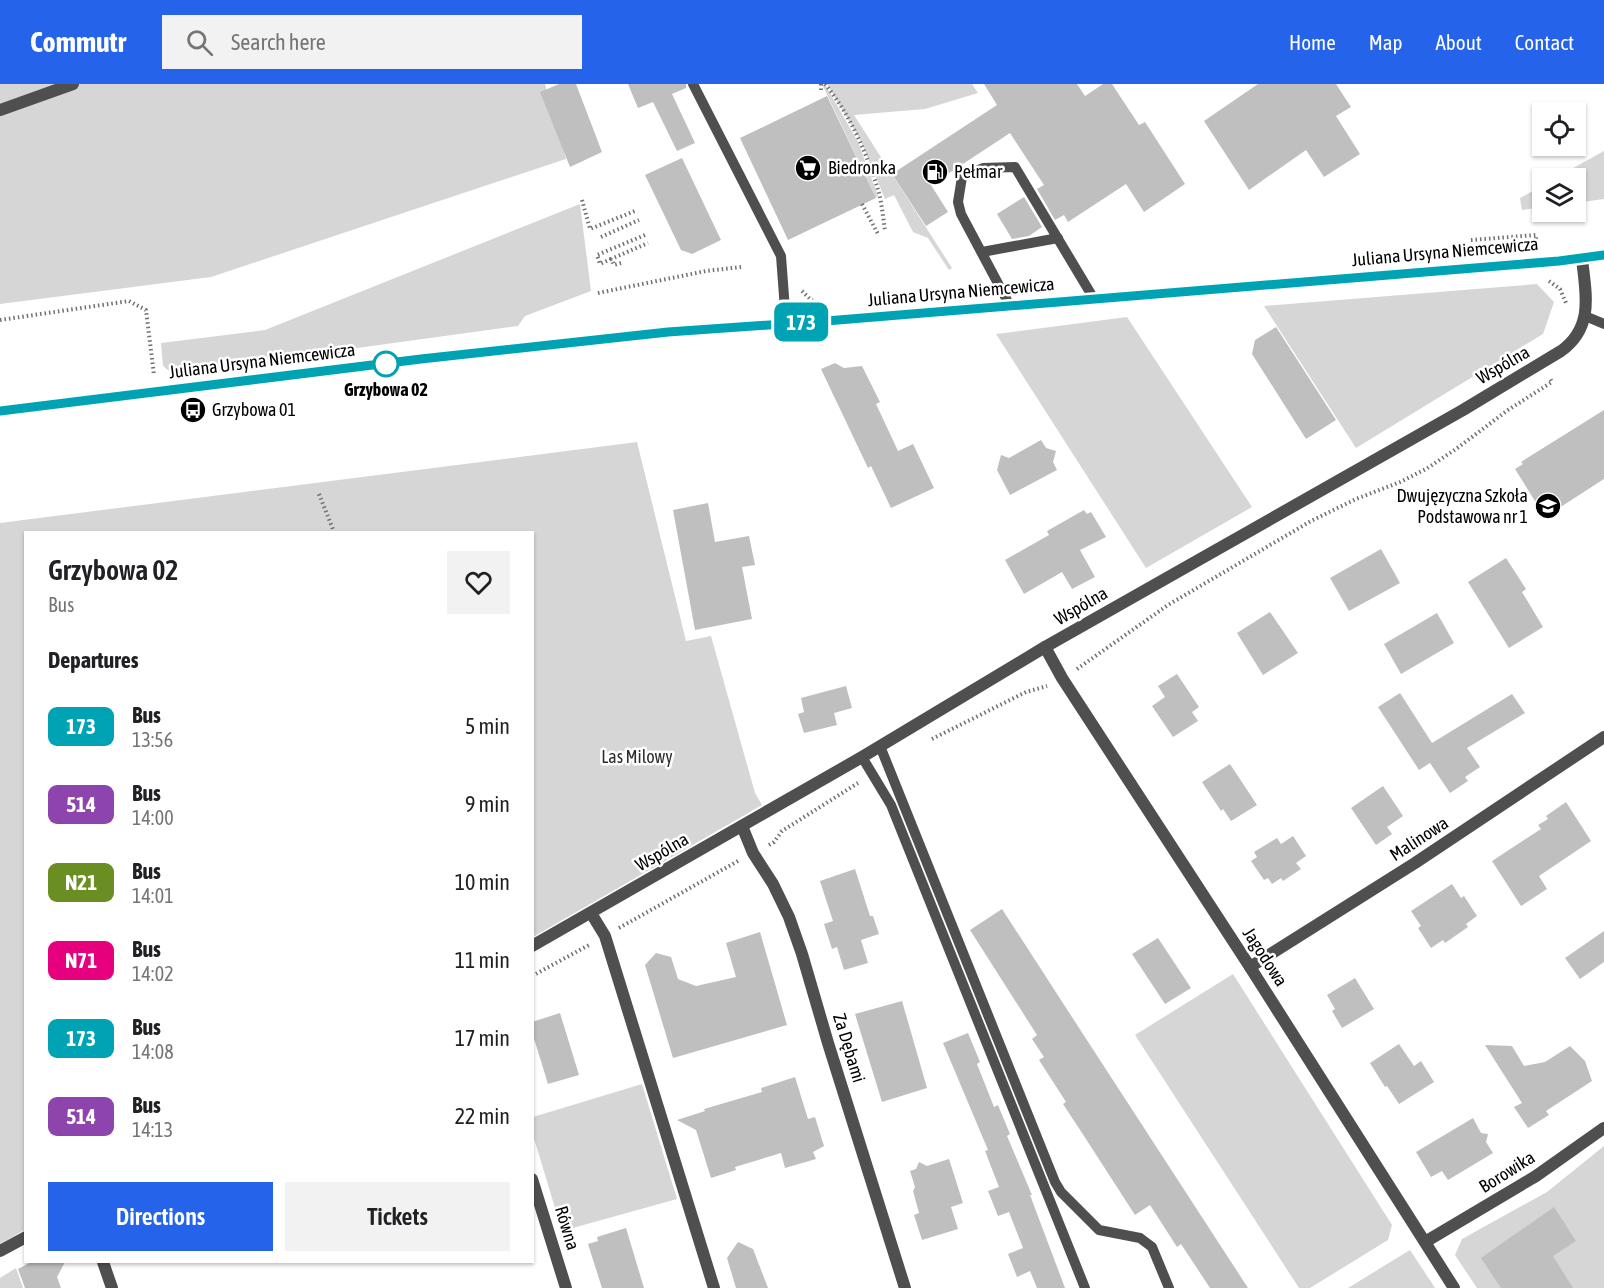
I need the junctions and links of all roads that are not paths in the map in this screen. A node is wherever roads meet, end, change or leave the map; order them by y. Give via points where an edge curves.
1 (73, 84) edge
2 (693, 84) edge
3 (0, 110) edge
4 (1058, 238) junction
5 (981, 252) junction
6 (1604, 255) edge
7 (1582, 259) junction
8 (1094, 298) junction
9 (1010, 306) junction
10 (1585, 316) junction
11 (786, 323) junction
12 (1604, 324) edge
13 (0, 411) edge
14 (1044, 647) junction
15 (1604, 736) edge
16 (880, 746) junction
17 (862, 757) junction
18 (742, 826) junction
19 (591, 913) junction
20 (534, 945) edge
21 (1250, 967) junction
22 (1604, 1128) edge
23 (534, 1185) edge
24 (24, 1238) edge
25 (1425, 1242) junction
26 (0, 1251) edge
27 (103, 1263) edge
28 (112, 1288) edge
29 (566, 1288) edge
30 (714, 1288) edge
31 (905, 1288) edge
32 (1085, 1288) edge
33 (1169, 1288) edge
34 (1454, 1288) edge

1 - 3 street
2 - 11 lane via 781,256
4 - 5 lane
4 - 5 lane via 1015,167 983,168 962,177 958,202
4 - 8 lane
5 - 9 lane
6 - 7 street, Juliana Ursyna Niemcewicza
7 - 8 street, Juliana Ursyna Niemcewicza
7 - 10 street, Wspólna
8 - 9 street, Juliana Ursyna Niemcewicza
9 - 11 street, Juliana Ursyna Niemcewicza
10 - 12 lane
10 - 14 street, Wspólna via 1573,342 1541,364
11 - 13 street, Juliana Ursyna Niemcewicza via 668,332
14 - 16 street, Wspólna
14 - 21 street, Jagodowa
15 - 21 street, Malinowa via 1415,863
16 - 17 street, Wspólna
16 - 33 lane via 1055,1182 1099,1230 1140,1238 1152,1247
17 - 18 street, Wspólna
17 - 32 lane via 891,805
18 - 19 street, Wspólna
18 - 31 street, Za Dębami via 789,917
19 - 20 street, Wspólna
19 - 30 street via 605,936
21 - 25 street, Jagodowa
22 - 25 street, Borowika via 1536,1176
23 - 29 street, Równa
24 - 26 street
25 - 34 street, Jagodowa
27 - 28 street

